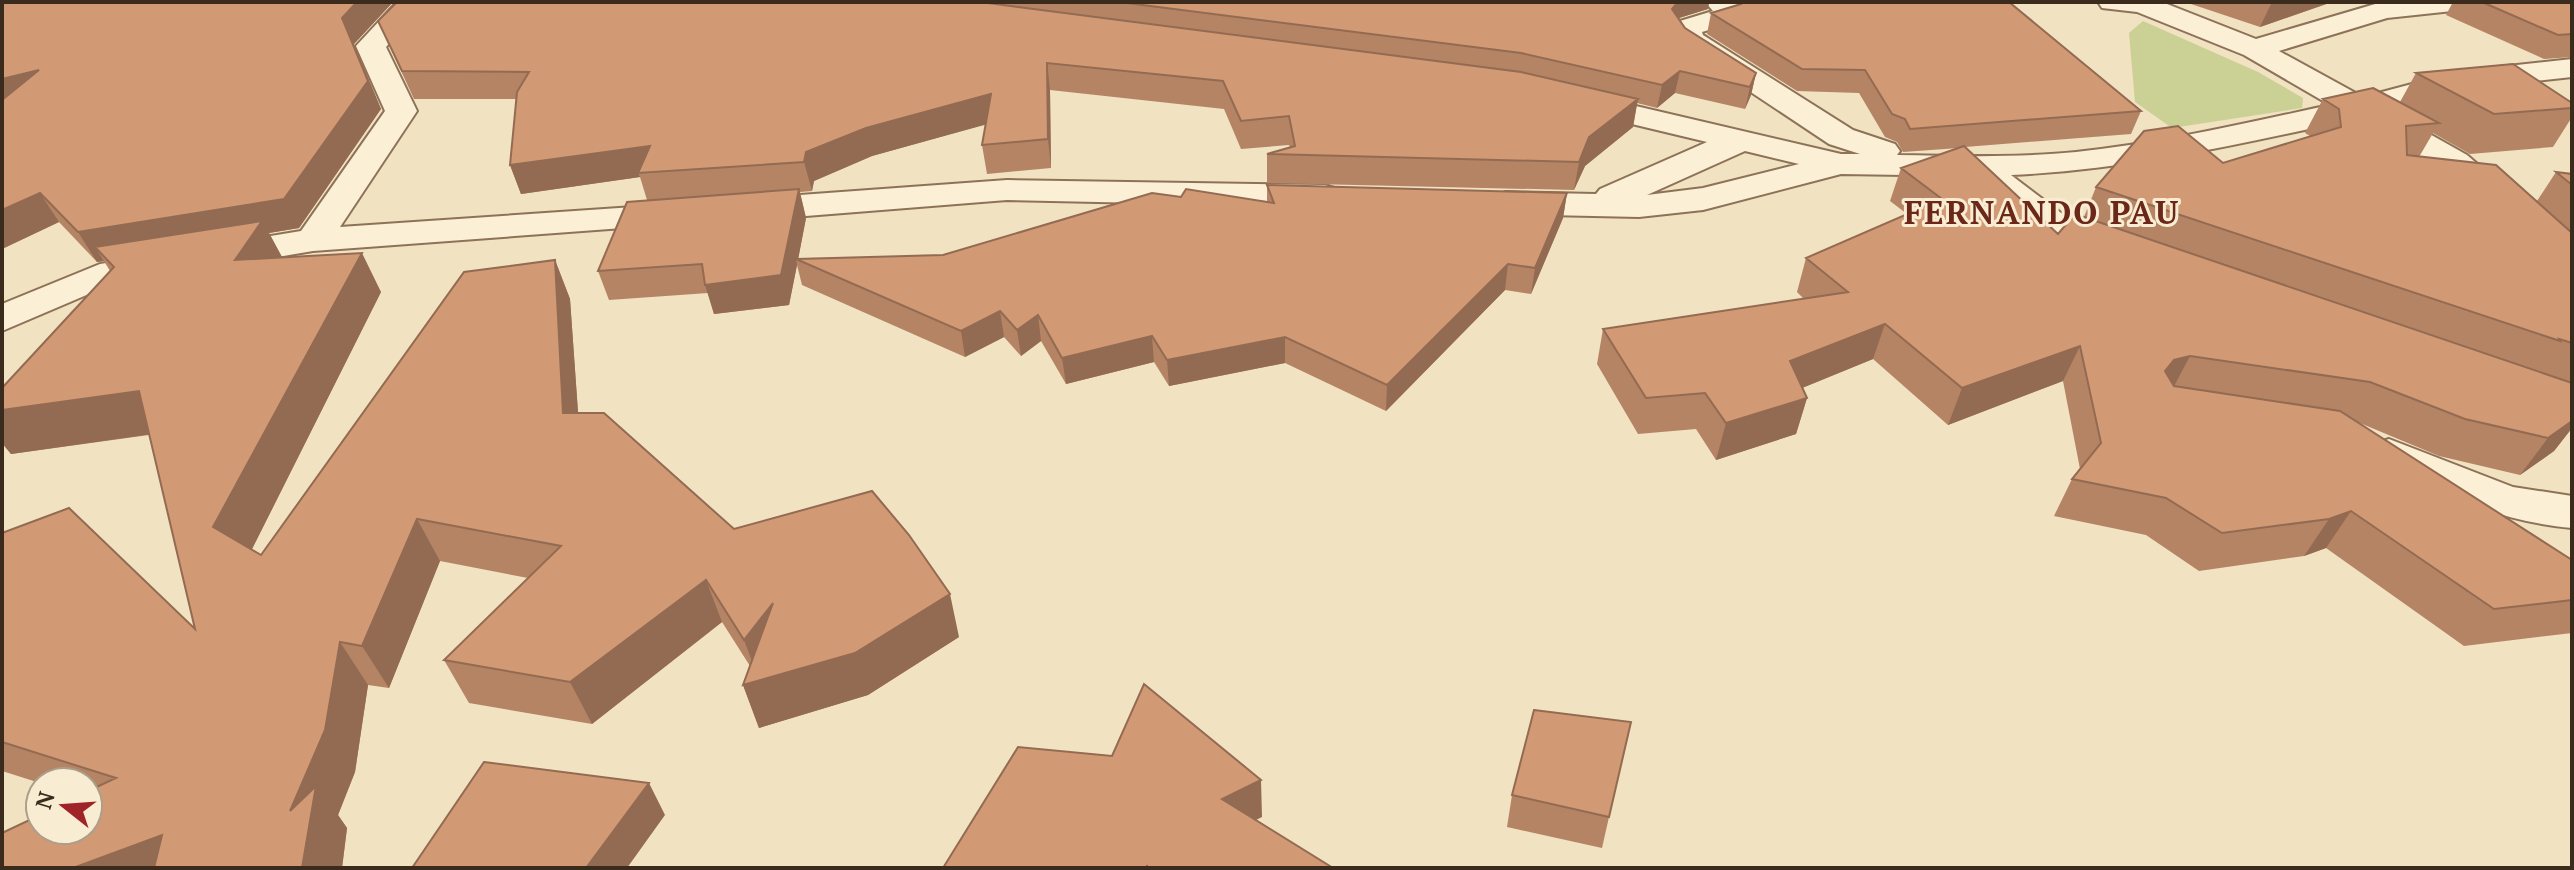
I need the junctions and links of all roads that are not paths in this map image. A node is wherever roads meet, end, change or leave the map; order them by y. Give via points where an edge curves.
1 (413, 2) edge
2 (1719, 2) edge
3 (2112, 2) edge
4 (2462, 2) edge
5 (2146, 3) edge
6 (2254, 49) junction
7 (2572, 68) edge
8 (1547, 94) edge
9 (2360, 108) junction
10 (1648, 117) junction
11 (1743, 141) junction
12 (1841, 164) junction
13 (1931, 166) junction
14 (1978, 166) junction
15 (1646, 184) junction
16 (1365, 197) edge
17 (1472, 202) edge
18 (1563, 206) junction
19 (313, 240) junction
20 (2151, 265) edge
21 (2572, 270) edge
22 (2, 319) edge
23 (2347, 435) edge
24 (2572, 512) edge

1 - 19 street via 371,46 401,111
2 - 13 street via 1732,13 1685,30 1693,41 1841,137
3 - 5 street
4 - 6 street via 2384,10
5 - 6 street
6 - 9 street
7 - 9 street via 2461,80
8 - 10 street
9 - 14 street via 2184,146 2075,162
9 - 21 street via 2455,162
10 - 11 street
10 - 15 street via 1668,139 1669,154
11 - 12 street
11 - 15 street via 1707,151
12 - 13 street
12 - 18 street via 1703,199
13 - 14 street
14 - 20 street via 2064,233
15 - 18 street
16 - 19 street via 1007,190
17 - 18 street
19 - 22 street via 100,275
23 - 24 street via 2474,491

